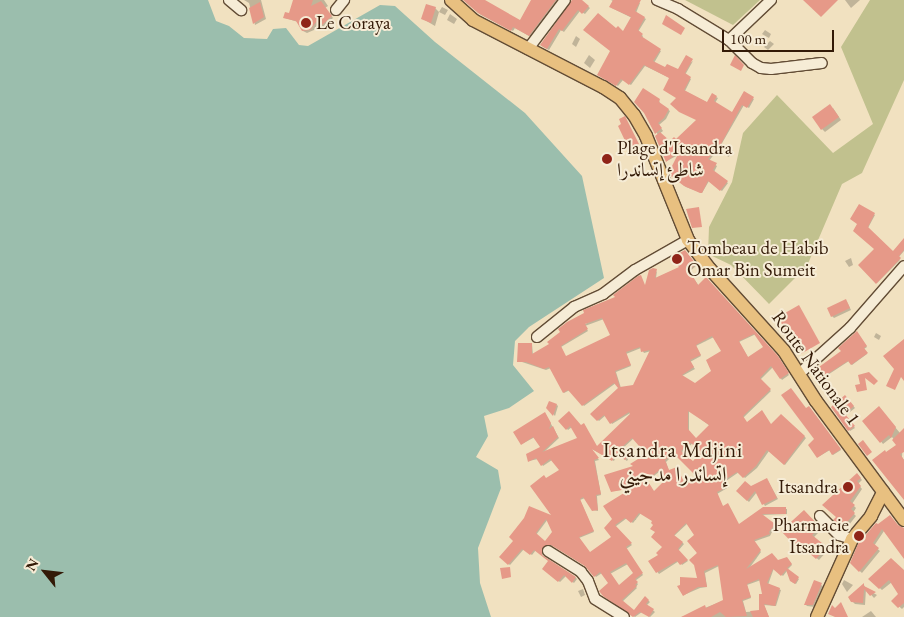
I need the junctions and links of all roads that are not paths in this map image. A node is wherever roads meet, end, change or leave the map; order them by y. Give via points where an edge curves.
1 (228, 0) edge
2 (344, 0) edge
3 (451, 0) edge
4 (565, 0) edge
5 (657, 0) edge
6 (771, 0) edge
7 (241, 10) dead end
8 (336, 10) dead end
9 (729, 40) junction
10 (528, 49) junction
11 (822, 63) dead end
12 (688, 240) junction
13 (904, 266) edge
14 (537, 337) dead end
15 (799, 374) junction
16 (883, 492) junction
17 (894, 507) junction
18 (820, 516) dead end
19 (871, 516) junction
20 (904, 520) edge
21 (852, 539) junction
22 (548, 551) dead end
23 (624, 617) edge
24 (817, 617) edge

1 - 7 street
2 - 8 street
3 - 10 main road, Route Nationale 1 via 473,20
4 - 10 street
5 - 9 street
6 - 9 street
9 - 11 street via 761,68
10 - 12 main road, Route Nationale 1 via 620,98 646,136
12 - 14 street via 635,270 603,294 574,306
12 - 15 main road, Route Nationale 1 via 771,335
13 - 15 street via 850,328
15 - 16 main road, Route Nationale 1
16 - 17 main road, Route Nationale 1
16 - 19 main road
17 - 19 main road
17 - 20 main road, Route Nationale 1
18 - 21 street via 839,535
19 - 21 main road
21 - 24 main road
22 - 23 street via 581,572 595,599

